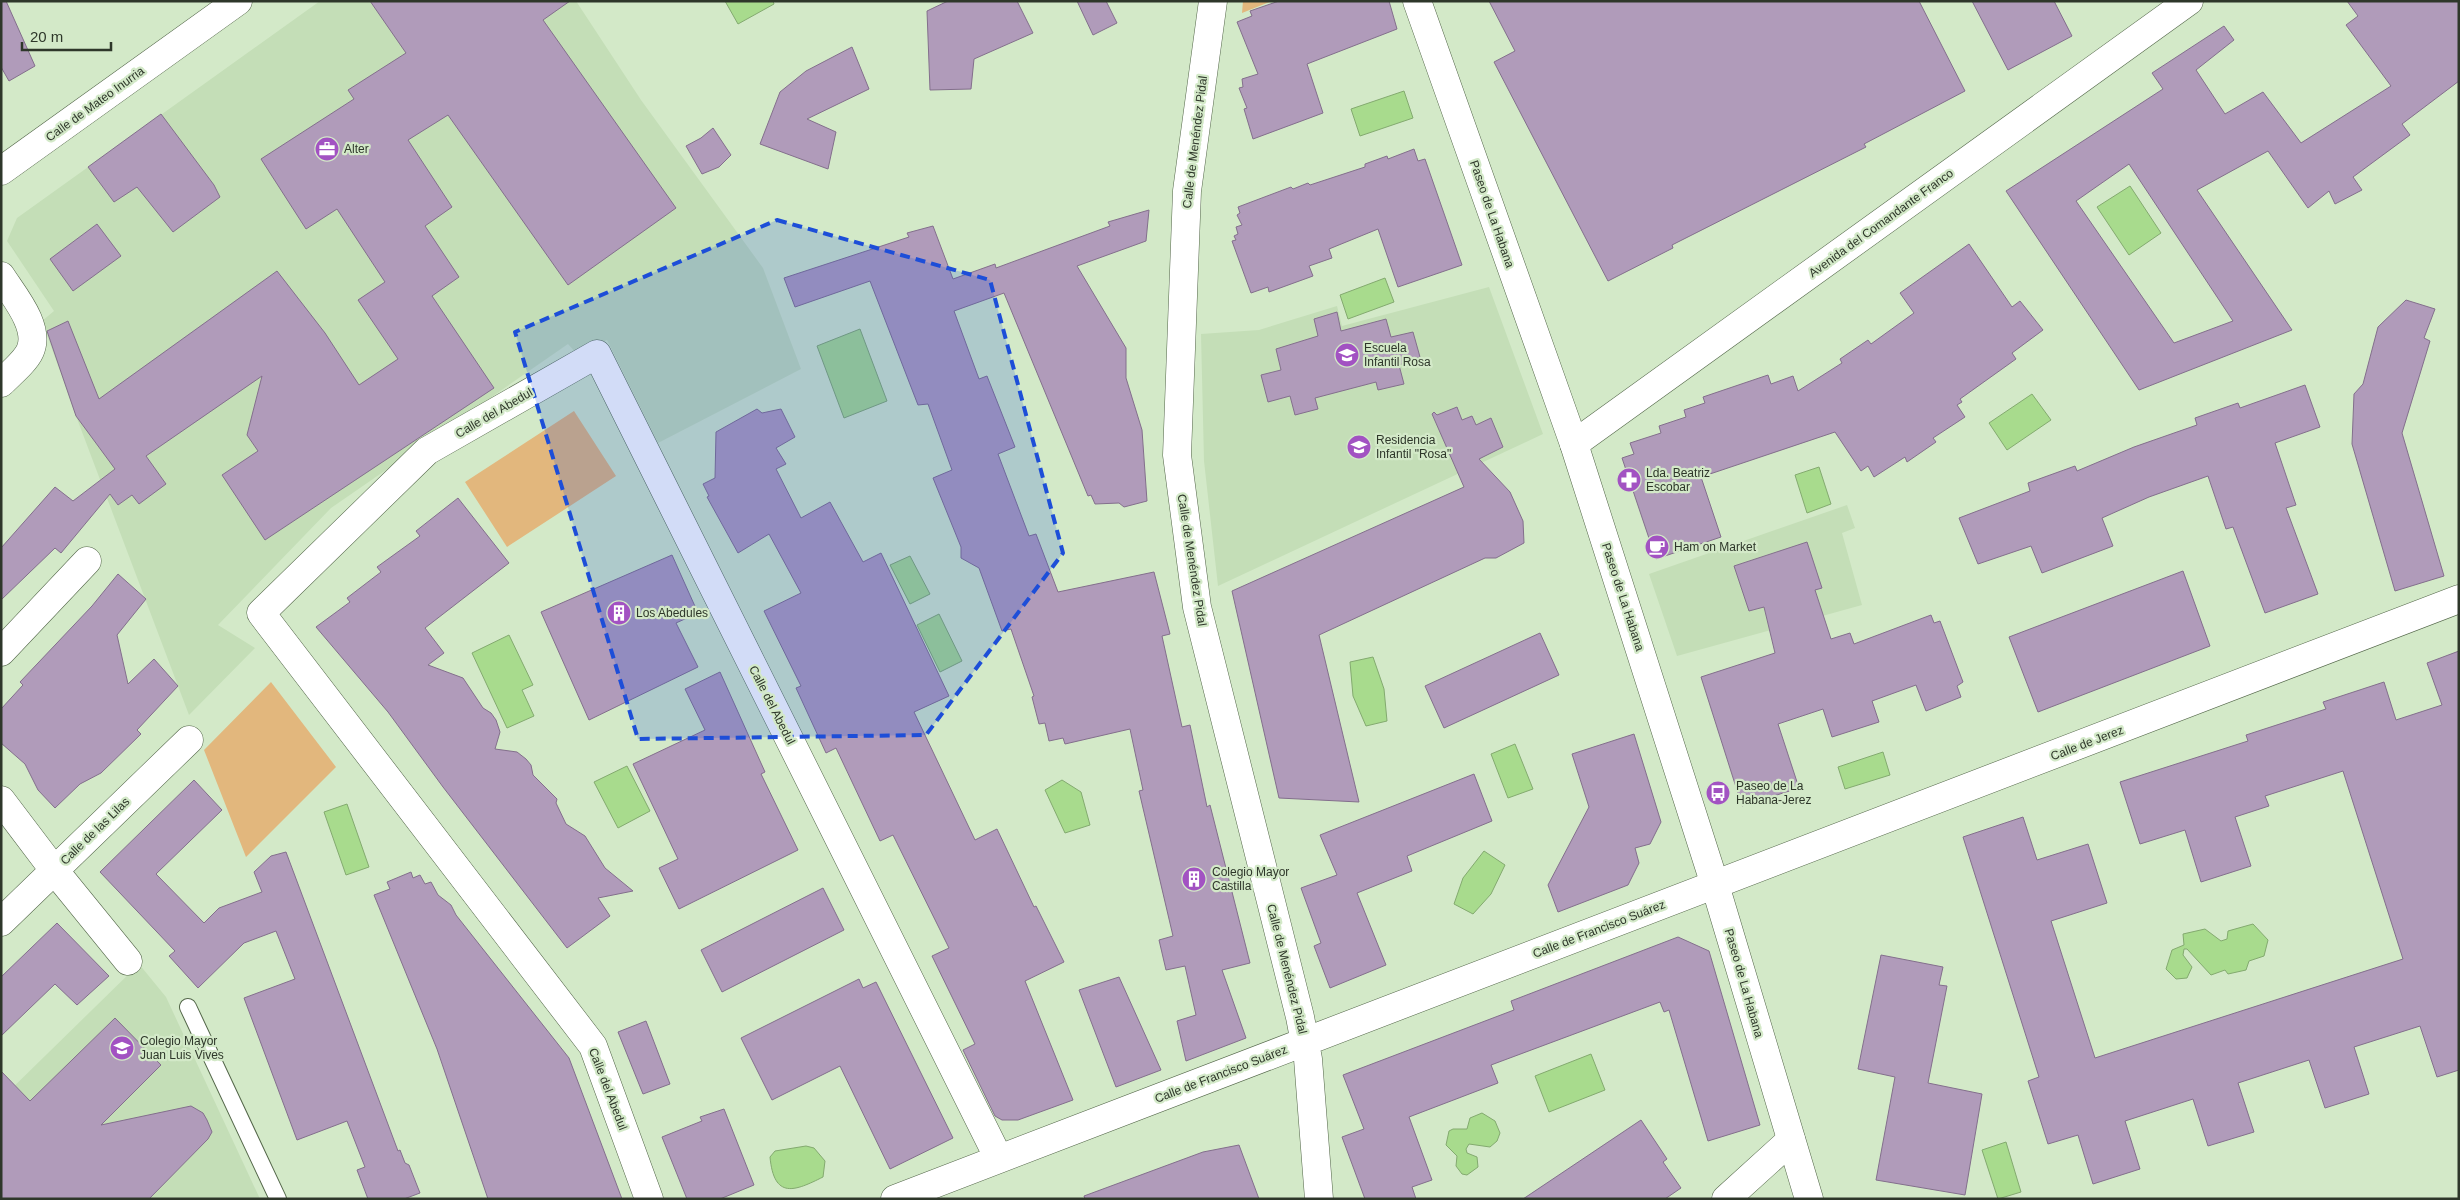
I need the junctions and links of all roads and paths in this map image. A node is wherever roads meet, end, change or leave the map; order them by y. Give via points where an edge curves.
1 (238, 1) edge
2 (1213, 1) edge
3 (1417, 1) edge
4 (2189, 1) edge
5 (1, 171) edge
6 (1, 276) edge
7 (1, 383) edge
8 (1574, 444) junction
9 (87, 562) dead end
10 (2459, 599) edge
11 (1, 652) edge
12 (189, 740) dead end
13 (1, 800) edge
14 (54, 870) junction
15 (1716, 885) junction
16 (1, 922) edge
17 (128, 962) dead end
18 (188, 1007) dead end
19 (1305, 1042) junction
20 (1791, 1140) junction
21 (999, 1159) junction
22 (278, 1199) edge
23 (649, 1199) edge
24 (895, 1199) edge
25 (1319, 1199) edge
26 (1726, 1199) edge
27 (1809, 1199) edge

1 - 5 street, Calle de Mateo Inurria
2 - 19 street, Calle de Menéndez Pidal via 1187,191 1177,455 1197,607
3 - 8 street, Paseo de La Habana
4 - 8 street, Avenida del Comandante Franco
6 - 7 street via 30,324 32,339 30,352
8 - 15 street, Paseo de La Habana
9 - 11 street
10 - 15 street, Calle de Jerez
12 - 14 street, Calle de las Lilas
13 - 14 street
14 - 16 street, Calle de las Lilas
14 - 17 street
15 - 19 street, Calle de Francisco Suárez
15 - 20 street, Paseo de La Habana
18 - 22 lane
19 - 21 street, Calle de Francisco Suárez
19 - 25 street, Calle de Menéndez Pidal
20 - 26 street
20 - 27 street, Paseo de La Habana
21 - 23 street, Calle del Abedul via 597,354 427,452 261,613 593,1046
21 - 24 street, Calle de Francisco Suárez

